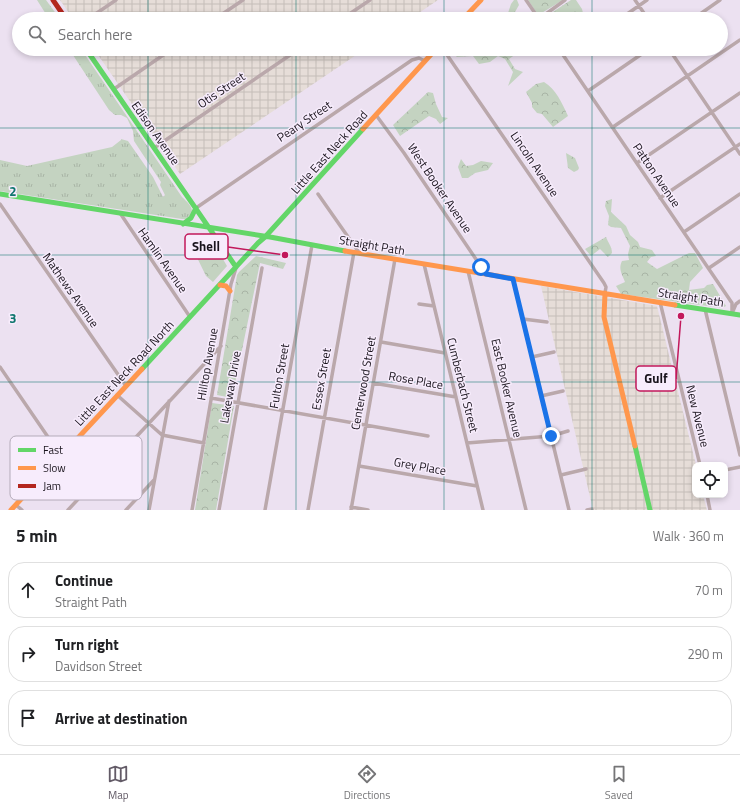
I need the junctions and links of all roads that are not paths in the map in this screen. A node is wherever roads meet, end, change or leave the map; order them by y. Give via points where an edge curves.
1 (53, 0) edge
2 (116, 0) edge
3 (243, 0) edge
4 (370, 0) edge
5 (481, 0) edge
6 (526, 0) edge
7 (566, 0) edge
8 (635, 0) edge
9 (647, 0) edge
10 (720, 0) edge
11 (639, 6) junction
12 (61, 12) edge
13 (98, 12) edge
14 (225, 12) edge
15 (352, 12) edge
16 (470, 12) edge
17 (534, 12) edge
18 (549, 12) edge
19 (630, 12) edge
20 (643, 12) edge
21 (703, 12) edge
22 (740, 40) edge
23 (728, 48) edge
24 (91, 56) edge
25 (162, 56) edge
26 (289, 56) edge
27 (430, 56) edge
28 (448, 56) edge
29 (565, 56) edge
30 (639, 56) edge
31 (674, 56) edge
32 (716, 56) edge
33 (425, 61) junction
34 (687, 76) junction
35 (114, 88) junction
36 (588, 91) junction
37 (740, 93) edge
38 (712, 112) junction
39 (376, 115) junction
40 (613, 127) junction
41 (740, 144) edge
42 (735, 147) junction
43 (154, 148) junction
44 (740, 154) edge
45 (637, 163) junction
46 (0, 194) edge
47 (318, 194) dead end
48 (740, 194) edge
49 (660, 198) junction
50 (0, 204) edge
51 (196, 208) junction
52 (120, 213) junction
53 (183, 224) junction
54 (210, 228) junction
55 (684, 232) junction
56 (265, 237) junction
57 (312, 245) junction
58 (740, 247) edge
59 (354, 252) junction
60 (360, 254) junction
61 (395, 259) junction
62 (424, 264) junction
63 (236, 267) junction
64 (262, 268) dead end
65 (709, 268) junction
66 (468, 270) junction
67 (486, 274) junction
68 (513, 279) junction
69 (220, 285) junction
70 (230, 291) junction
71 (605, 293) junction
72 (740, 301) edge
73 (660, 302) junction
74 (419, 304) dead end
75 (434, 306) junction
76 (705, 309) junction
77 (732, 314) junction
78 (740, 315) edge
79 (190, 317) junction
80 (523, 319) junction
81 (547, 322) dead end
82 (381, 342) junction
83 (221, 346) junction
84 (554, 352) dead end
85 (445, 353) junction
86 (532, 357) junction
87 (0, 367) edge
88 (373, 383) junction
89 (126, 386) junction
90 (563, 391) dead end
91 (118, 395) junction
92 (541, 396) junction
93 (456, 397) junction
94 (211, 398) junction
95 (169, 400) junction
96 (238, 402) junction
97 (283, 410) junction
98 (324, 417) junction
99 (148, 424) junction
100 (366, 424) junction
101 (568, 431) dead end
102 (47, 436) edge
103 (80, 436) edge
104 (137, 436) edge
105 (162, 436) junction
106 (428, 436) dead end
107 (551, 436) junction
108 (509, 439) junction
109 (204, 443) junction
110 (467, 443) junction
111 (740, 455) edge
112 (699, 462) edge
113 (358, 466) junction
114 (740, 467) edge
115 (586, 469) dead end
116 (728, 469) edge
117 (560, 475) junction
118 (155, 479) junction
119 (477, 486) junction
120 (142, 493) edge
121 (707, 498) edge
122 (21, 500) edge
123 (77, 500) edge
124 (135, 500) edge
125 (16, 505) junction
126 (351, 509) edge
127 (592, 509) dead end
128 (11, 510) edge
129 (22, 510) edge
130 (68, 510) edge
131 (126, 510) edge
132 (149, 510) edge
133 (192, 510) edge
134 (219, 510) edge
135 (265, 510) edge
136 (308, 510) edge
137 (368, 510) edge
138 (483, 510) edge
139 (526, 510) edge
140 (569, 510) edge
141 (587, 510) edge
142 (650, 510) edge
143 (710, 510) edge

1 - 12 main road
2 - 13 street
3 - 14 street
4 - 15 street
5 - 16 main road
6 - 17 street
7 - 18 street
8 - 11 street
9 - 11 street
10 - 21 street
11 - 19 street
11 - 20 street
22 - 23 street
24 - 35 main road, Edison Avenue
25 - 35 street
26 - 43 street, Otis Street
27 - 33 main road, Little East Neck Road
28 - 71 street, Lincoln Avenue via 604,283
29 - 36 street, Patton Avenue
30 - 36 street
31 - 34 street
32 - 34 street
33 - 39 main road, Little East Neck Road
33 - 51 street, Peary Street via 419,58 412,60
34 - 38 street
34 - 40 street
35 - 43 main road, Edison Avenue
36 - 40 street, Patton Avenue
37 - 38 street
38 - 42 street
38 - 45 street
39 - 56 main road, Little East Neck Road
39 - 67 street, West Booker Avenue
40 - 45 street, Patton Avenue
41 - 42 street
42 - 44 street
42 - 49 street
43 - 51 main road, Edison Avenue
45 - 49 street, Patton Avenue
46 - 52 main road, Straight Path
47 - 60 street
48 - 55 street
49 - 55 street, Patton Avenue
50 - 89 street, Mathews Avenue
51 - 53 main road via 191,218
51 - 54 main road, Edison Avenue
52 - 53 main road, Straight Path
52 - 79 street, Hamlin Avenue
53 - 54 main road, Straight Path
54 - 56 main road, Straight Path
54 - 63 main road
55 - 65 street, Patton Avenue
56 - 57 main road, Straight Path
56 - 63 main road, Little East Neck Road
57 - 59 main road, Straight Path
57 - 97 street, Fulton Street
58 - 65 street
59 - 60 main road, Straight Path
59 - 98 street, Essex Street
60 - 61 main road, Straight Path
61 - 62 main road, Straight Path
61 - 82 street, Centerwood Street
62 - 66 main road, Straight Path
62 - 75 street, Cumberbach Street
63 - 69 main road, Little East Neck Road North
63 - 70 street, Hilltop Avenue
64 - 96 street, Lakeway Drive
65 - 77 street, Patton Avenue via 732,303
66 - 67 main road, Straight Path
66 - 108 street, East Booker Avenue
67 - 68 main road, Straight Path
68 - 71 main road, Straight Path
68 - 80 street
69 - 70 main road via 228,287
69 - 79 main road, Little East Neck Road North
70 - 83 street, Hilltop Avenue
71 - 73 main road, Straight Path
71 - 142 main road via 604,318
72 - 77 street
73 - 76 main road, Straight Path
73 - 112 street, New Avenue
74 - 75 street
75 - 85 street, Cumberbach Street
76 - 77 main road, Straight Path
76 - 111 street
77 - 78 main road, Straight Path
79 - 89 main road, Little East Neck Road North
80 - 81 street
80 - 86 street
82 - 85 street
82 - 88 street, Centerwood Street
83 - 94 street, Hilltop Avenue
83 - 95 street
84 - 86 street
85 - 93 street, Cumberbach Street
86 - 92 street
87 - 102 street
88 - 93 street, Rose Place
88 - 100 street, Centerwood Street
89 - 91 main road, Little East Neck Road North
90 - 92 street
91 - 99 street
91 - 103 main road, Little East Neck Road North
92 - 107 street
93 - 110 street, Cumberbach Street
94 - 96 street
94 - 109 street, Hilltop Avenue
95 - 99 street
95 - 105 street
96 - 97 street
96 - 134 street, Lakeway Drive
97 - 98 street
97 - 135 street, Fulton Street
98 - 100 street
98 - 136 street, Essex Street
99 - 104 street
99 - 105 street
100 - 106 street
100 - 113 street, Centerwood Street
101 - 107 street
105 - 109 street
105 - 118 street
107 - 108 street
107 - 117 street
108 - 110 street
108 - 139 street, East Booker Avenue
109 - 133 street, Hilltop Avenue
110 - 119 street, Cumberbach Street
113 - 119 street, Grey Place
113 - 126 street, Centerwood Street
114 - 116 street
115 - 117 street
117 - 140 street
118 - 120 street
118 - 132 street
119 - 138 street, Cumberbach Street
121 - 143 street
122 - 125 main road, Little East Neck Road North
123 - 130 street
124 - 131 street
125 - 128 main road, Little East Neck Road North
125 - 129 street
126 - 137 street
127 - 141 street

